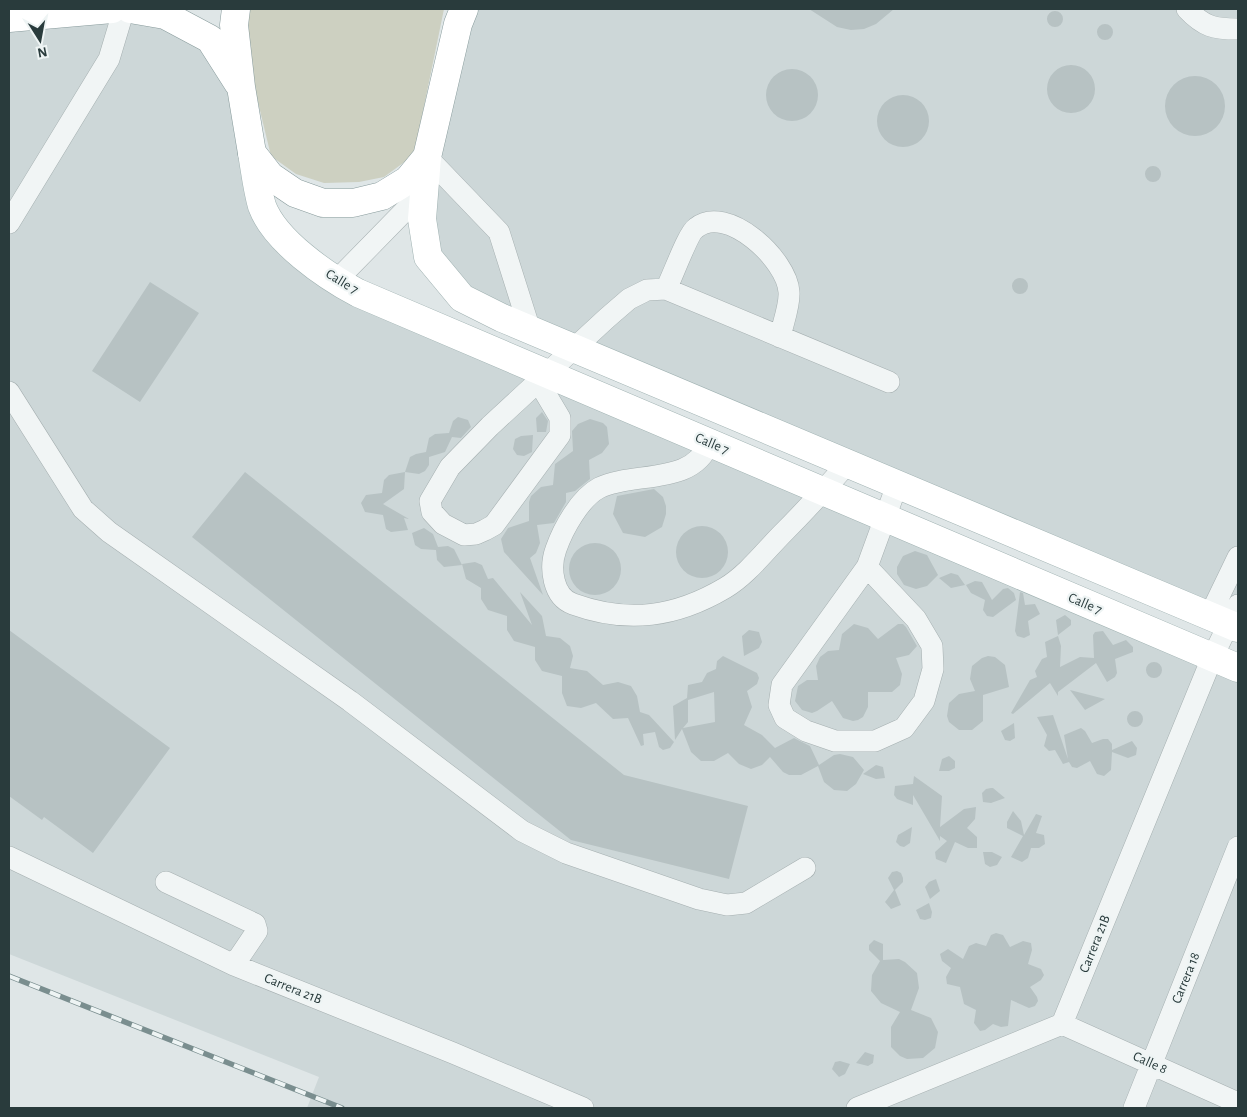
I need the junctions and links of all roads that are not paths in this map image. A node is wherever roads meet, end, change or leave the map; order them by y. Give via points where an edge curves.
1 (112, 9) edge
2 (124, 9) edge
3 (130, 9) edge
4 (236, 9) edge
5 (1187, 9) edge
6 (459, 14) edge
7 (9, 18) edge
8 (1238, 29) edge
9 (241, 87) junction
10 (252, 153) junction
11 (428, 157) junction
12 (424, 191) junction
13 (9, 223) edge
14 (336, 281) junction
15 (666, 289) junction
16 (530, 330) junction
17 (780, 336) junction
18 (575, 350) junction
19 (542, 377) junction
20 (889, 382) dead end
21 (9, 392) edge
22 (709, 443) junction
23 (847, 464) junction
24 (897, 485) junction
25 (823, 492) junction
26 (885, 518) junction
27 (1238, 557) edge
28 (867, 567) junction
29 (1229, 618) edge
30 (1212, 658) junction
31 (1238, 668) edge
32 (1238, 847) edge
33 (9, 857) edge
34 (804, 868) dead end
35 (166, 882) dead end
36 (234, 965) junction
37 (1062, 1024) junction
38 (1152, 1064) junction
39 (1238, 1103) edge
40 (583, 1108) edge
41 (858, 1108) edge
42 (1134, 1108) edge

1 - 7 main road
2 - 13 street via 109,59
3 - 9 main road via 165,15 210,39
4 - 9 main road, Calle 7 via 234,25
5 - 8 street via 1214,29
6 - 11 main road
9 - 10 main road, Calle 7
10 - 11 main road via 270,176 294,193 323,203 353,204 382,196 408,180
10 - 14 main road, Calle 7 via 263,207 287,244
11 - 12 main road
11 - 16 street via 499,232
12 - 14 street
12 - 16 main road via 422,219 428,256 462,298
14 - 19 main road, Calle 7
15 - 17 street
15 - 17 street via 694,228 707,221 720,220 740,230 773,256 785,278 789,292
15 - 18 street via 647,290 629,299
16 - 18 main road
17 - 20 street
18 - 19 street
18 - 23 main road
19 - 19 street via 560,418 560,435 494,525 476,534 464,534 443,524 432,512 430,501 450,467
19 - 22 main road, Calle 7
21 - 34 street via 84,509 109,532 350,701 522,831 566,853 699,899 727,904 746,903
22 - 25 main road, Calle 7
22 - 25 street via 705,454 684,468 661,476 634,478 598,488 581,504 555,550 553,568 558,594 567,602 585,609 640,617 686,606 726,587
23 - 24 main road
23 - 25 street
24 - 26 street
24 - 29 main road
25 - 26 main road, Calle 7
26 - 28 street
26 - 30 main road, Calle 7
27 - 29 street, Carrera 21B
28 - 28 street via 916,620 932,646 934,669 924,701 904,728 875,740 835,741 806,731 785,718 779,705 782,685
29 - 30 street, Carrera 21B
30 - 31 main road, Calle 7
30 - 37 street, Carrera 21B
32 - 38 street, Carrera 18
33 - 36 street, Carrera 21B
35 - 36 street via 255,924 258,931
36 - 40 street, Carrera 21B
37 - 38 street, Calle 8
37 - 41 street
38 - 39 street, Calle 8
38 - 42 street, Carrera 18

